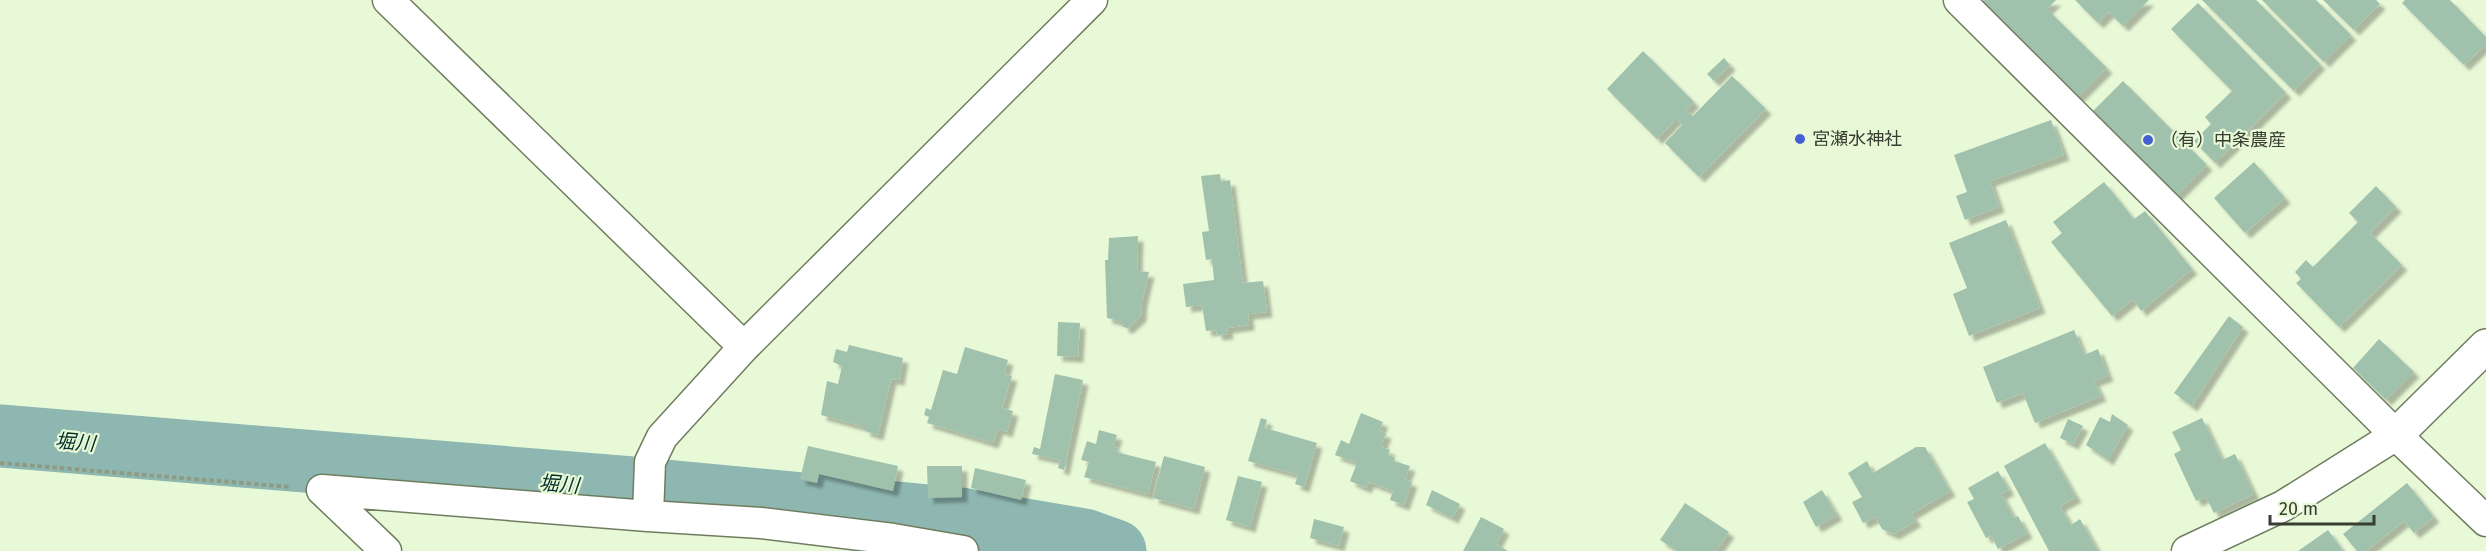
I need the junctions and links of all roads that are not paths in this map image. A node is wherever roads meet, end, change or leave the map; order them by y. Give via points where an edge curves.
1 (388, 0) edge
2 (1092, 0) edge
3 (1959, 0) edge
4 (2486, 346) edge
5 (744, 347) junction
6 (2396, 435) junction
7 (648, 511) junction
8 (2486, 521) edge
9 (386, 551) edge
10 (963, 551) edge
11 (2187, 551) edge

1 - 5 street
2 - 5 street
3 - 6 street
4 - 6 street
5 - 7 street via 662,437 650,462
6 - 8 street
6 - 11 street via 2283,506
7 - 9 street via 322,490
7 - 10 street via 893,539

